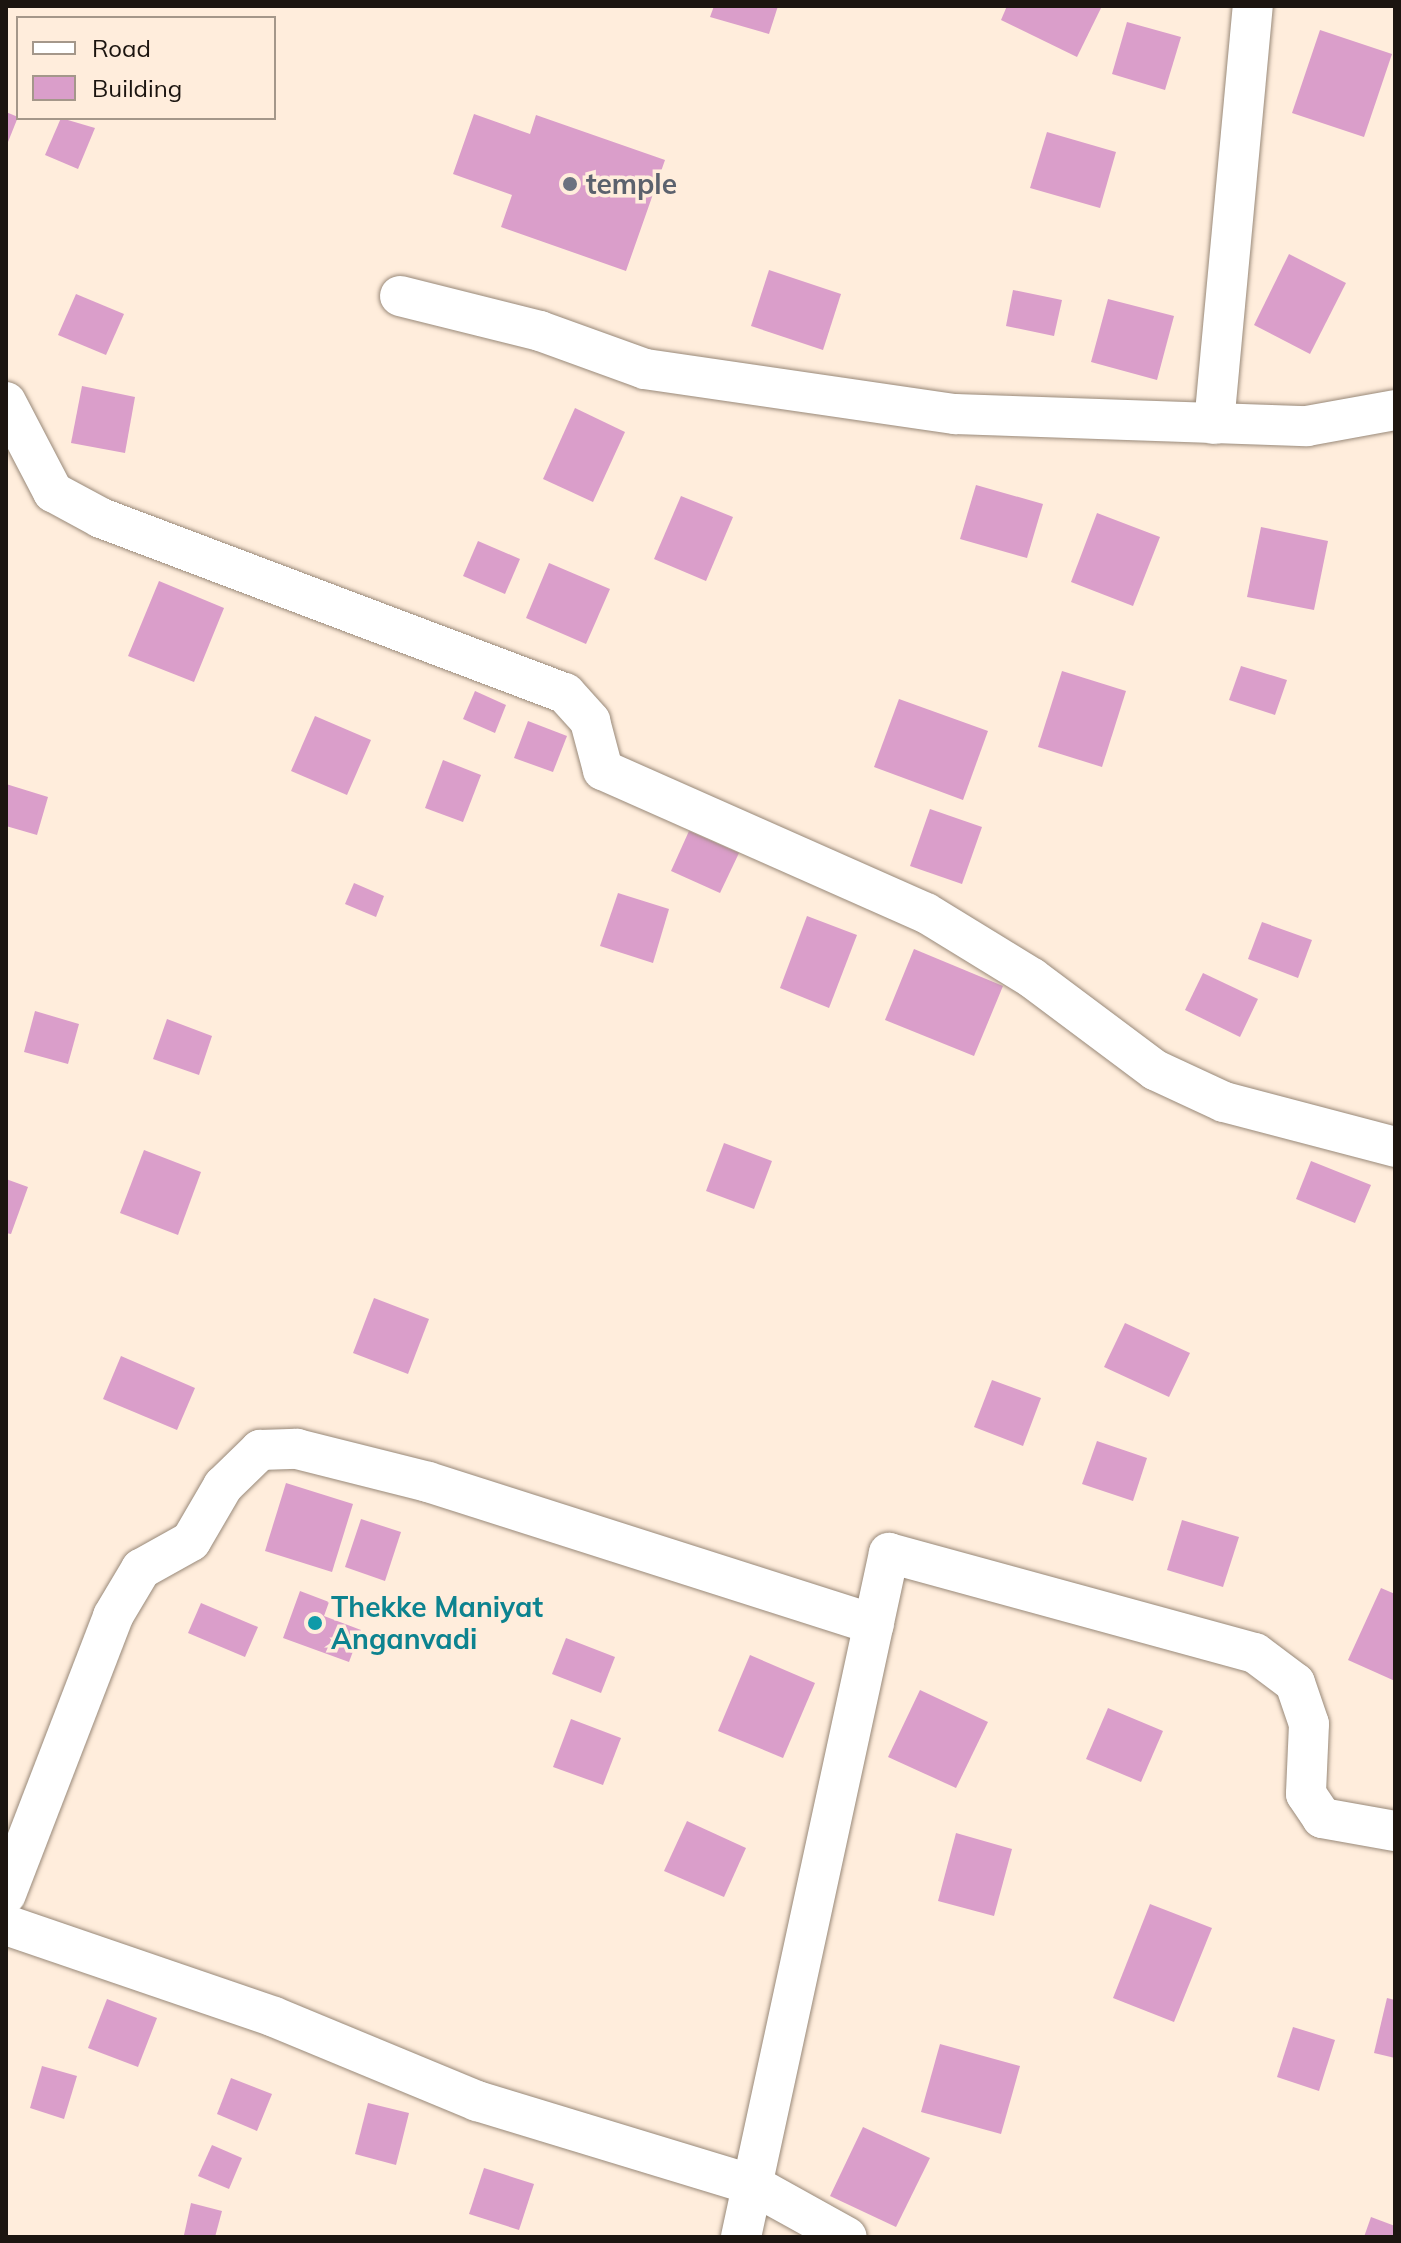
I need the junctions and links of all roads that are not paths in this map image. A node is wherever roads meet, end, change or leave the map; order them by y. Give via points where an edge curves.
1 (1253, 6) edge
2 (400, 296) dead end
3 (6, 402) edge
4 (1395, 410) edge
5 (1214, 424) junction
6 (1395, 1147) edge
7 (874, 1624) junction
8 (1395, 1831) edge
9 (6, 1894) edge
10 (6, 1925) edge
11 (753, 2185) junction
12 (741, 2237) edge
13 (847, 2237) edge

1 - 5 street
2 - 5 street via 540,331 645,369 851,402 955,414
3 - 6 street via 53,492 101,518 565,693 590,721 603,770 926,913 1032,978 1155,1070 1224,1102
4 - 5 street via 1307,426
7 - 8 street via 889,1553 1255,1653 1295,1683 1309,1724 1306,1794 1322,1818
7 - 9 street via 428,1482 297,1449 260,1450 223,1486 191,1541 141,1569 113,1616
7 - 11 street
10 - 11 street via 261,2012 477,2101
11 - 12 street
11 - 13 street

